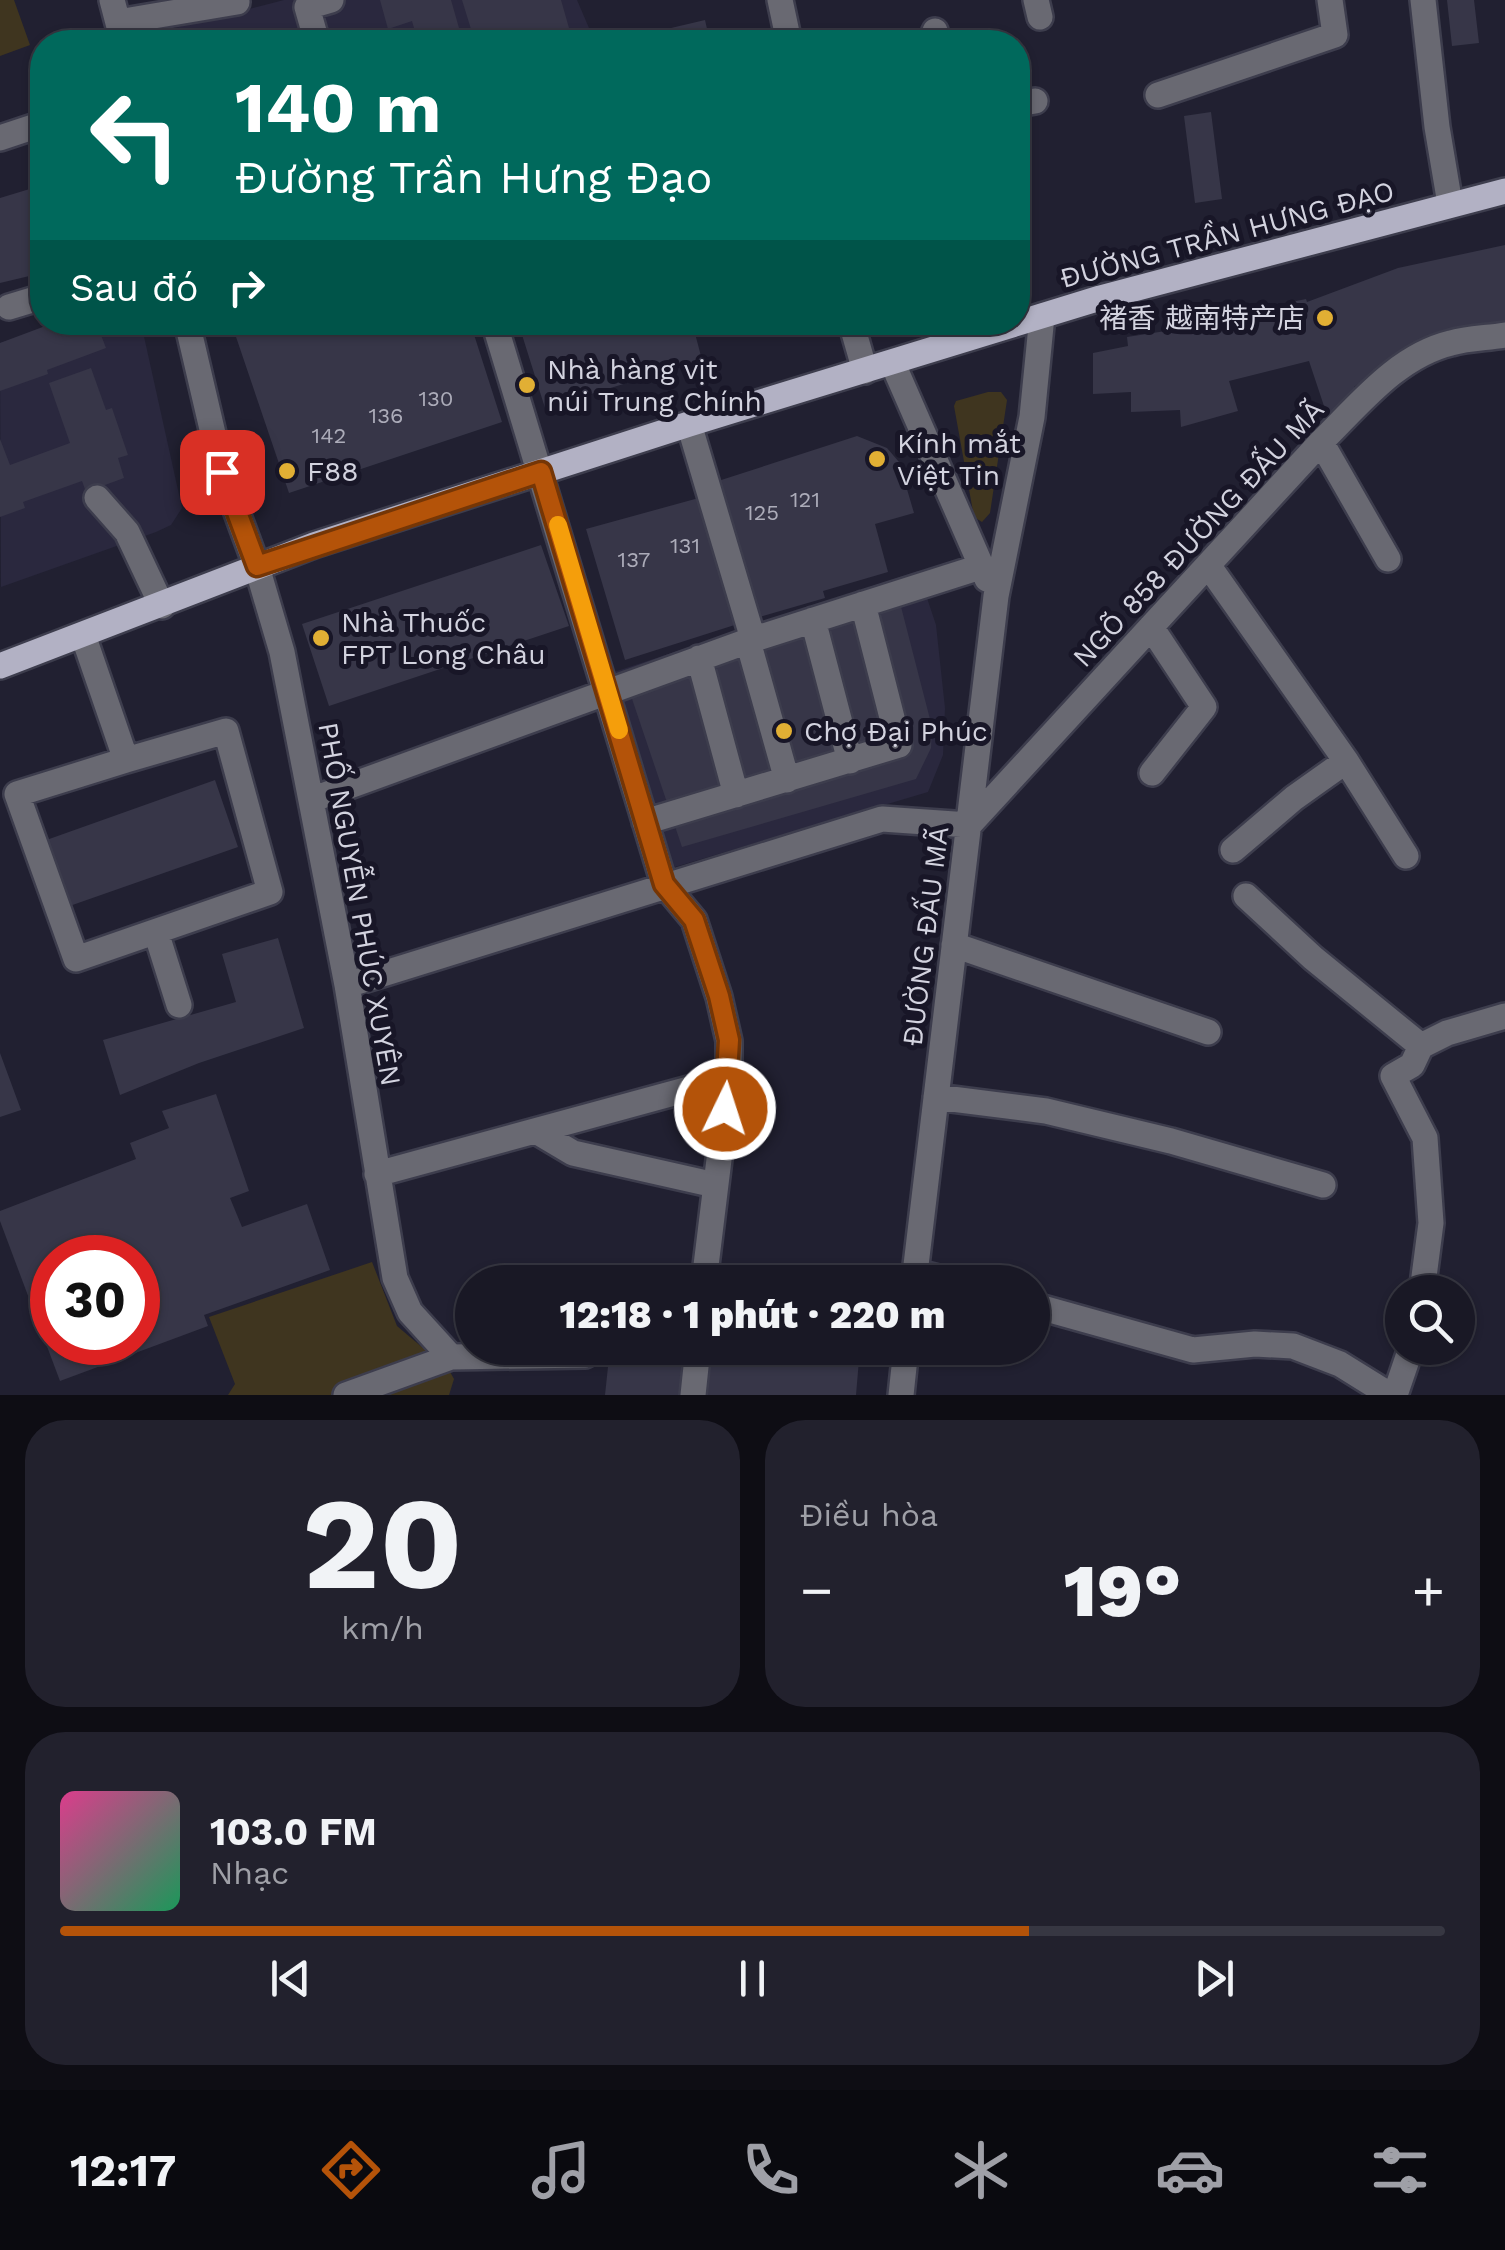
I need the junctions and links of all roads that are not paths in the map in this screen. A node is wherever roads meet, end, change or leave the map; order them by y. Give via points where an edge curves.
1 (331, 0) edge
2 (780, 0) edge
3 (1330, 0) edge
4 (1423, 0) edge
5 (237, 2) edge
6 (118, 22) edge
7 (313, 30) edge
8 (786, 30) edge
9 (1158, 95) dead end
10 (30, 128) edge
11 (0, 138) edge
12 (1505, 191) edge
13 (1450, 204) junction
14 (30, 301) edge
15 (9, 307) dead end
16 (1042, 316) junction
17 (1030, 320) edge
18 (190, 335) edge
19 (498, 335) edge
20 (855, 335) edge
21 (983, 335) edge
22 (1505, 335) edge
23 (892, 364) junction
24 (866, 372) junction
25 (689, 424) junction
26 (1321, 442) junction
27 (541, 472) junction
28 (97, 498) dead end
29 (1388, 558) dead end
30 (1208, 565) junction
31 (257, 566) junction
32 (980, 567) junction
33 (996, 596) junction
34 (863, 604) junction
35 (162, 606) junction
36 (812, 620) junction
37 (1151, 627) junction
38 (83, 635) junction
39 (751, 640) junction
40 (699, 658) junction
41 (0, 666) edge
42 (606, 692) junction
43 (126, 760) junction
44 (850, 761) junction
45 (1346, 761) junction
46 (1152, 774) dead end
47 (787, 780) junction
48 (736, 796) junction
49 (311, 800) junction
50 (645, 822) junction
51 (969, 826) junction
52 (1233, 850) dead end
53 (1406, 856) dead end
54 (664, 884) junction
55 (1246, 896) dead end
56 (156, 932) junction
57 (954, 945) junction
58 (347, 984) junction
59 (178, 1005) dead end
60 (1505, 1016) edge
61 (1208, 1032) dead end
62 (1421, 1046) junction
63 (729, 1078) junction
64 (936, 1098) junction
65 (536, 1131) junction
66 (377, 1174) junction
67 (715, 1185) junction
68 (1324, 1185) dead end
69 (706, 1265) edge
70 (915, 1265) edge
71 (1424, 1275) edge
72 (1050, 1310) edge
73 (451, 1357) junction
74 (455, 1357) edge
75 (696, 1365) edge
76 (904, 1365) edge
77 (1404, 1365) edge
78 (346, 1395) edge
79 (693, 1395) edge
80 (901, 1395) edge
81 (1392, 1395) edge

1 - 7 street via 307,6
2 - 8 street
3 - 9 street via 1335,35
4 - 13 street
5 - 6 street
10 - 11 street
12 - 13 main road, ĐƯỜNG TRẦN HƯNG ĐẠO
13 - 16 main road, ĐƯỜNG TRẦN HƯNG ĐẠO
14 - 15 street
16 - 17 main road, ĐƯỜNG TRẦN HƯNG ĐẠO
16 - 33 street, ĐƯỜNG ĐẤU MÃ via 1032,417
18 - 31 street, PHỐ NGUYỄN PHÚC XUYÊN via 222,472
19 - 27 street
20 - 24 street
21 - 23 main road, ĐƯỜNG TRẦN HƯNG ĐẠO
22 - 26 street, NGÕ 858 ĐƯỜNG ĐẤU MÃ via 1451,342 1413,359
23 - 24 main road, ĐƯỜNG TRẦN HƯNG ĐẠO
23 - 32 street
24 - 25 main road, ĐƯỜNG TRẦN HƯNG ĐẠO
25 - 27 main road, ĐƯỜNG TRẦN HƯNG ĐẠO
25 - 39 street
26 - 29 street
26 - 30 street, NGÕ 858 ĐƯỜNG ĐẤU MÃ
27 - 31 main road, ĐƯỜNG TRẦN HƯNG ĐẠO
27 - 42 street
28 - 35 street via 126,532
30 - 37 street, NGÕ 858 ĐƯỜNG ĐẤU MÃ
30 - 45 street
31 - 35 main road, ĐƯỜNG TRẦN HƯNG ĐẠO
31 - 49 street, PHỐ NGUYỄN PHÚC XUYÊN via 282,652
32 - 33 street
32 - 34 street
33 - 51 street, ĐƯỜNG ĐẤU MÃ
34 - 36 street
34 - 44 street via 899,744
35 - 38 main road, ĐƯỜNG TRẦN HƯNG ĐẠO
36 - 39 street
36 - 44 street
37 - 46 street via 1204,707
37 - 51 street, NGÕ 858 ĐƯỜNG ĐẤU MÃ
38 - 41 main road, ĐƯỜNG TRẦN HƯNG ĐẠO
38 - 43 street
39 - 40 street
39 - 47 street
40 - 42 street
40 - 48 street
42 - 49 street
42 - 50 street
43 - 56 street via 18,794 76,959
43 - 56 street via 226,731 270,892
44 - 47 street
45 - 52 street
45 - 53 street
47 - 48 street
48 - 50 street
49 - 58 street, PHỐ NGUYỄN PHÚC XUYÊN
50 - 54 street
51 - 54 street via 882,819
51 - 57 street, ĐƯỜNG ĐẤU MÃ
54 - 58 street
54 - 63 street via 694,920 729,1040
55 - 62 street
56 - 59 street
57 - 61 street
57 - 64 street, ĐƯỜNG ĐẤU MÃ
58 - 66 street, PHỐ NGUYỄN PHÚC XUYÊN
60 - 62 street
62 - 71 street via 1412,1064 1393,1076 1425,1138 1430,1223
63 - 65 street
63 - 67 street
64 - 68 street via 1046,1110
64 - 70 street, ĐƯỜNG ĐẤU MÃ
65 - 66 street
65 - 67 street via 573,1152
66 - 73 street, PHỐ NGUYỄN PHÚC XUYÊN via 395,1278 410,1312
67 - 69 street
72 - 81 street via 1193,1350 1293,1346
73 - 74 street
73 - 78 street
75 - 79 street
76 - 80 street
77 - 81 street

